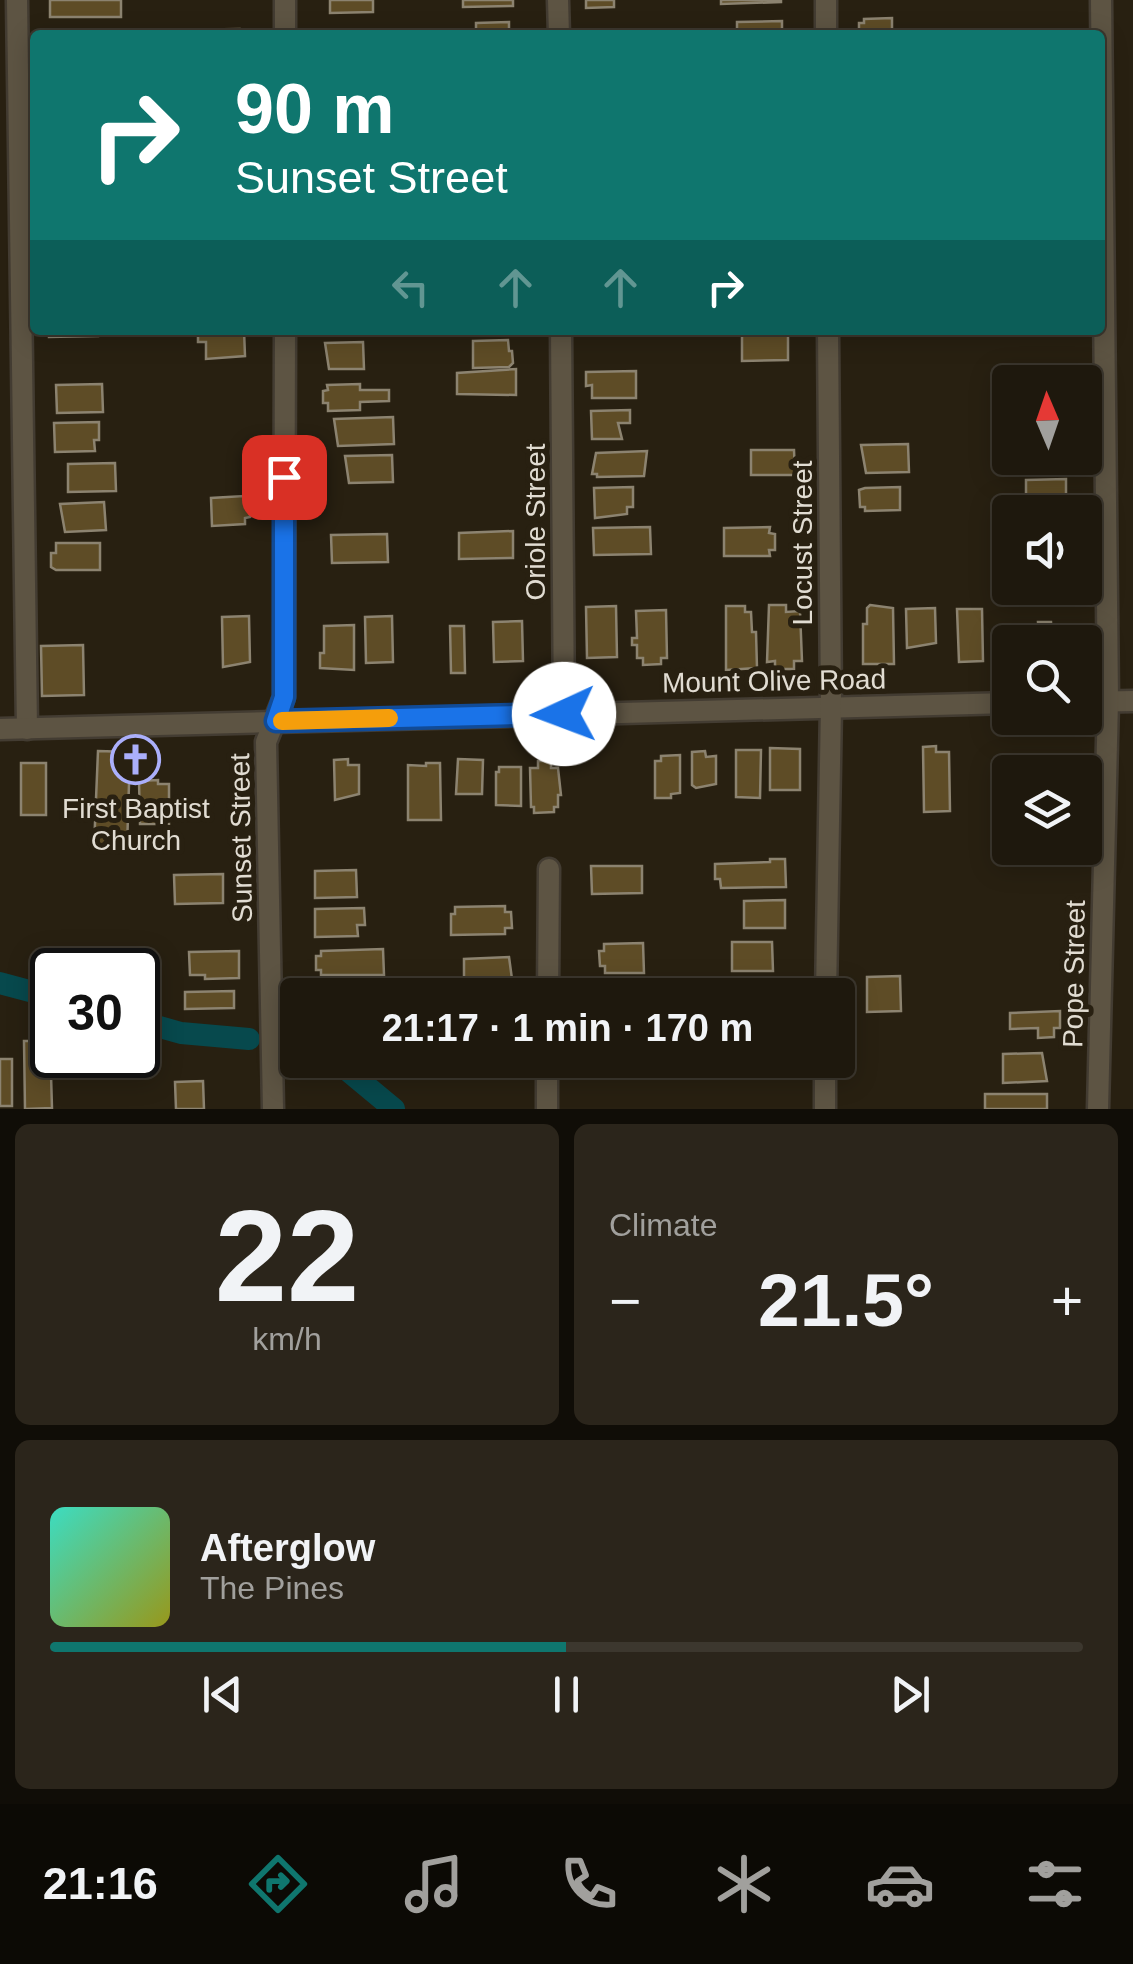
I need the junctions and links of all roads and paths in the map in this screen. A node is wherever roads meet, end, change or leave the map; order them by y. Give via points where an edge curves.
1 (17, 0) edge
2 (285, 0) edge
3 (558, 0) edge
4 (826, 0) edge
5 (1101, 0) edge
6 (285, 30) edge
7 (559, 30) edge
8 (826, 30) edge
9 (1101, 30) edge
10 (285, 335) edge
11 (561, 335) edge
12 (828, 335) edge
13 (1104, 335) edge
14 (1102, 701) edge
15 (1108, 701) junction
16 (1133, 701) edge
17 (992, 703) edge
18 (831, 706) junction
19 (564, 714) junction
20 (276, 721) junction
21 (0, 729) edge
22 (27, 729) junction
23 (549, 869) dead end
24 (548, 978) edge
25 (826, 978) edge
26 (547, 1078) edge
27 (825, 1078) edge
28 (272, 1109) edge
29 (547, 1109) edge
30 (824, 1109) edge
31 (1098, 1109) edge

1 - 22 street
2 - 6 street
3 - 7 street
4 - 8 street
5 - 9 street, Pope Street
10 - 20 street, Sunset Street via 284,697
11 - 19 street, Oriole Street
12 - 18 street, Locust Street
13 - 15 street, Pope Street
14 - 15 street
15 - 16 street
15 - 31 street, Pope Street
17 - 18 street, Mount Olive Road
18 - 19 street, Mount Olive Road
18 - 25 street, Locust Street
19 - 20 street, Mount Olive Road
20 - 22 street, Mount Olive Road
20 - 28 street, Sunset Street via 266,742
21 - 22 street, Mount Olive Road
23 - 24 street
26 - 29 street
27 - 30 street

